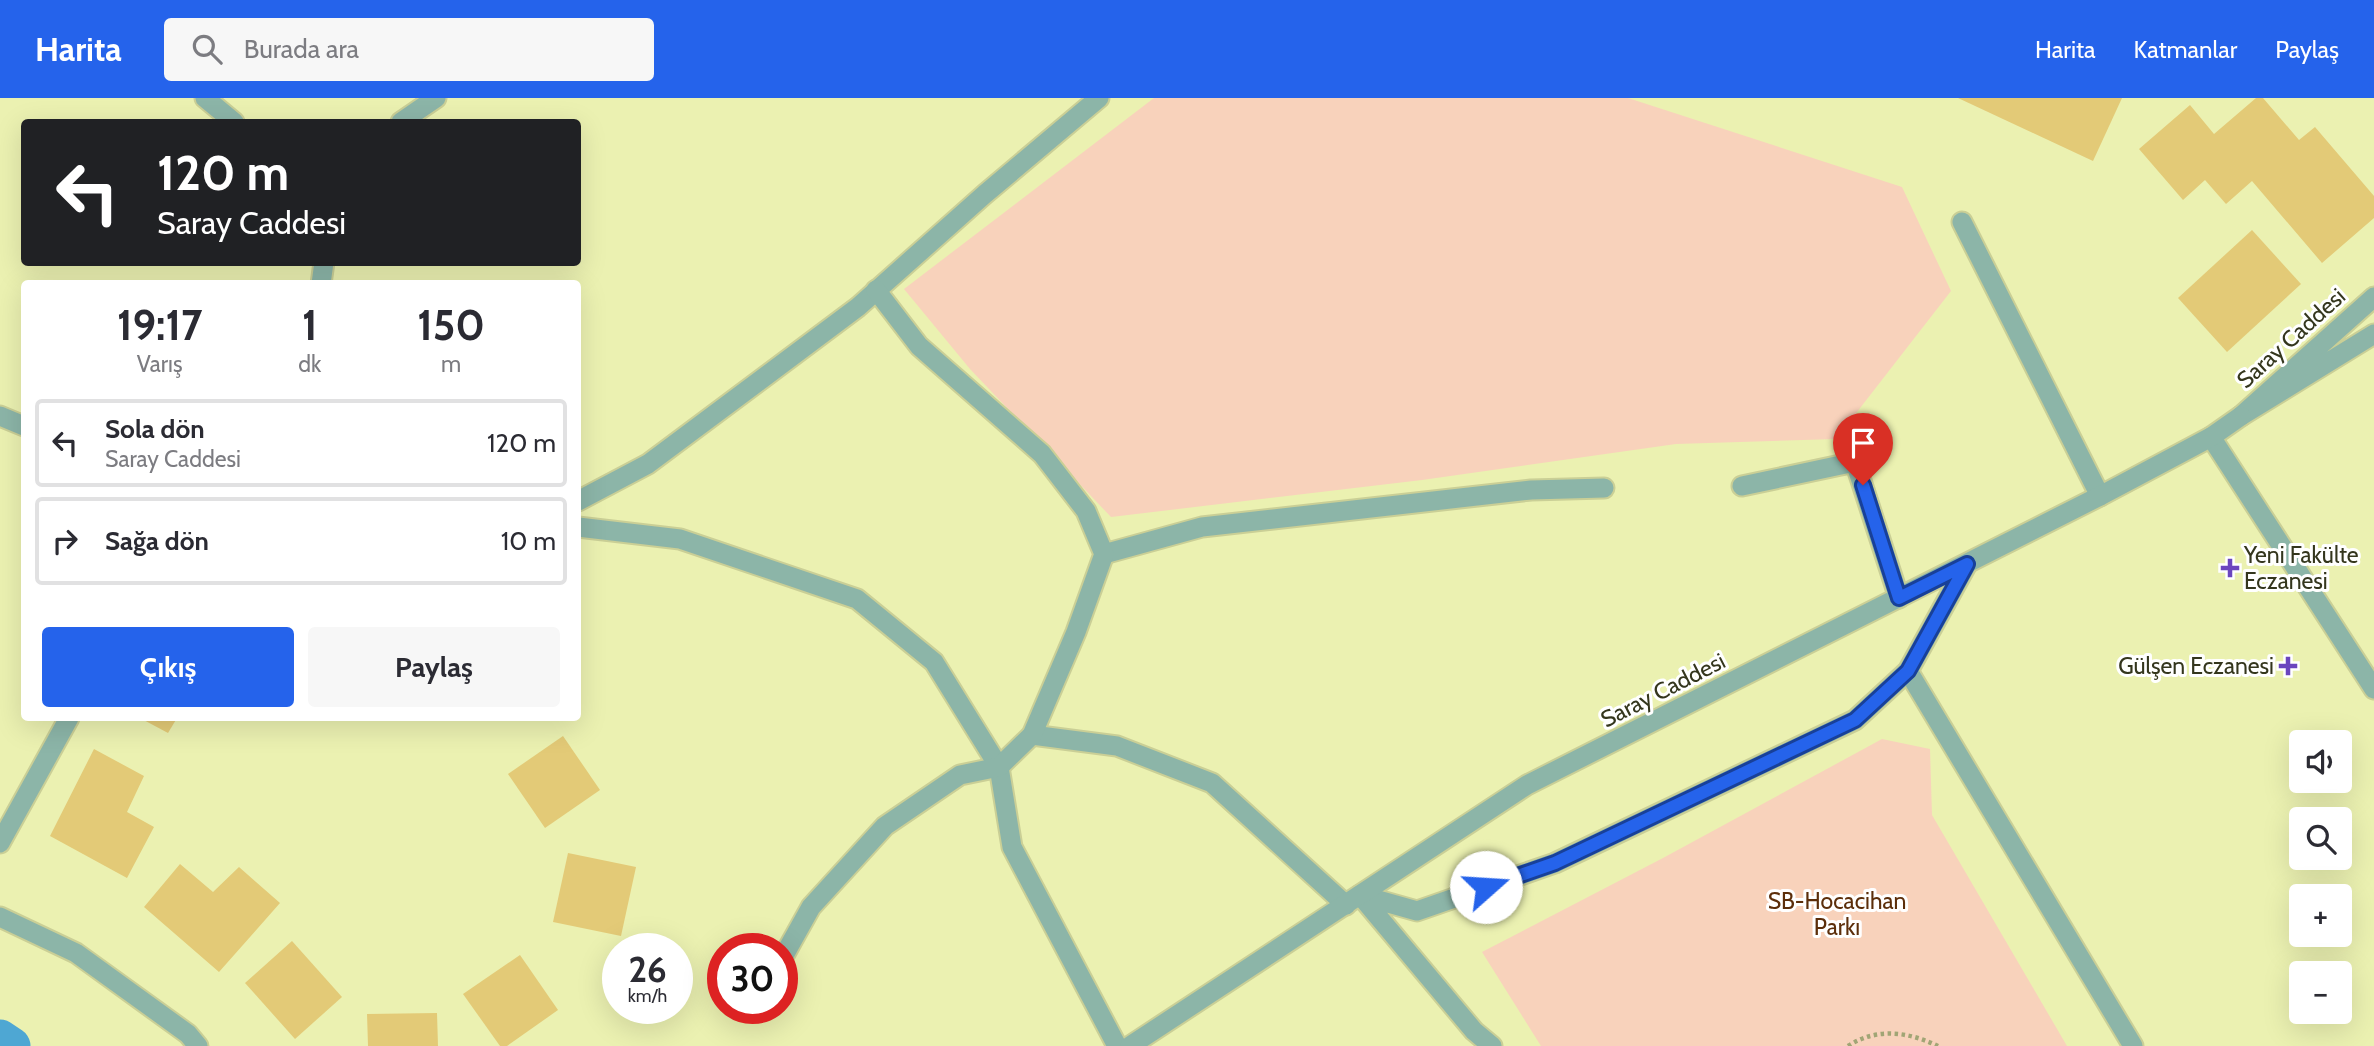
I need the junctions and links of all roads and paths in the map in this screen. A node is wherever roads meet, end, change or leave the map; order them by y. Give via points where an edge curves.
1 (205, 98) edge
2 (436, 98) edge
3 (1099, 98) edge
4 (230, 119) edge
5 (405, 119) edge
6 (1962, 222) dead end
7 (876, 290) junction
8 (2374, 297) edge
9 (2374, 334) edge
10 (0, 416) edge
11 (2241, 416) junction
12 (21, 425) edge
13 (2211, 437) junction
14 (1742, 486) dead end
15 (1604, 488) dead end
16 (2100, 496) junction
17 (581, 499) edge
18 (581, 527) edge
19 (1104, 554) junction
20 (1967, 564) junction
21 (1899, 598) junction
22 (1908, 671) junction
23 (2374, 688) edge
24 (67, 721) edge
25 (1032, 735) junction
26 (999, 767) junction
27 (0, 843) edge
28 (1353, 900) junction
29 (0, 918) edge
30 (797, 933) edge
31 (198, 1046) edge
32 (1117, 1046) edge
33 (1130, 1046) edge
34 (1492, 1046) edge
35 (1848, 1046) edge
36 (1938, 1046) edge
37 (2133, 1046) edge

1 - 4 street
2 - 5 street
3 - 7 street
6 - 16 street
7 - 17 street via 648,464
7 - 19 street via 919,346 1042,454 1086,511
8 - 11 street, Saray Caddesi
9 - 11 street, Saray Caddesi
10 - 12 street
11 - 13 street, Saray Caddesi
13 - 16 street, Saray Caddesi
13 - 23 street
14 - 21 street via 1855,462
15 - 19 street via 1531,490 1202,527
16 - 20 street, Saray Caddesi
18 - 26 street via 680,540 857,599 934,662
19 - 25 street
20 - 21 street, Saray Caddesi
20 - 22 street
21 - 28 street, Saray Caddesi via 1527,785
22 - 28 street via 1855,720 1555,863 1417,911
22 - 37 street
24 - 27 street
25 - 26 street
25 - 28 street via 1117,746 1212,783
26 - 30 street via 960,775 885,826 811,908
26 - 32 street via 1012,847
28 - 33 street, Saray Caddesi
28 - 34 street
29 - 31 street via 76,953
35 - 36 path via 1883,1032 1917,1036

